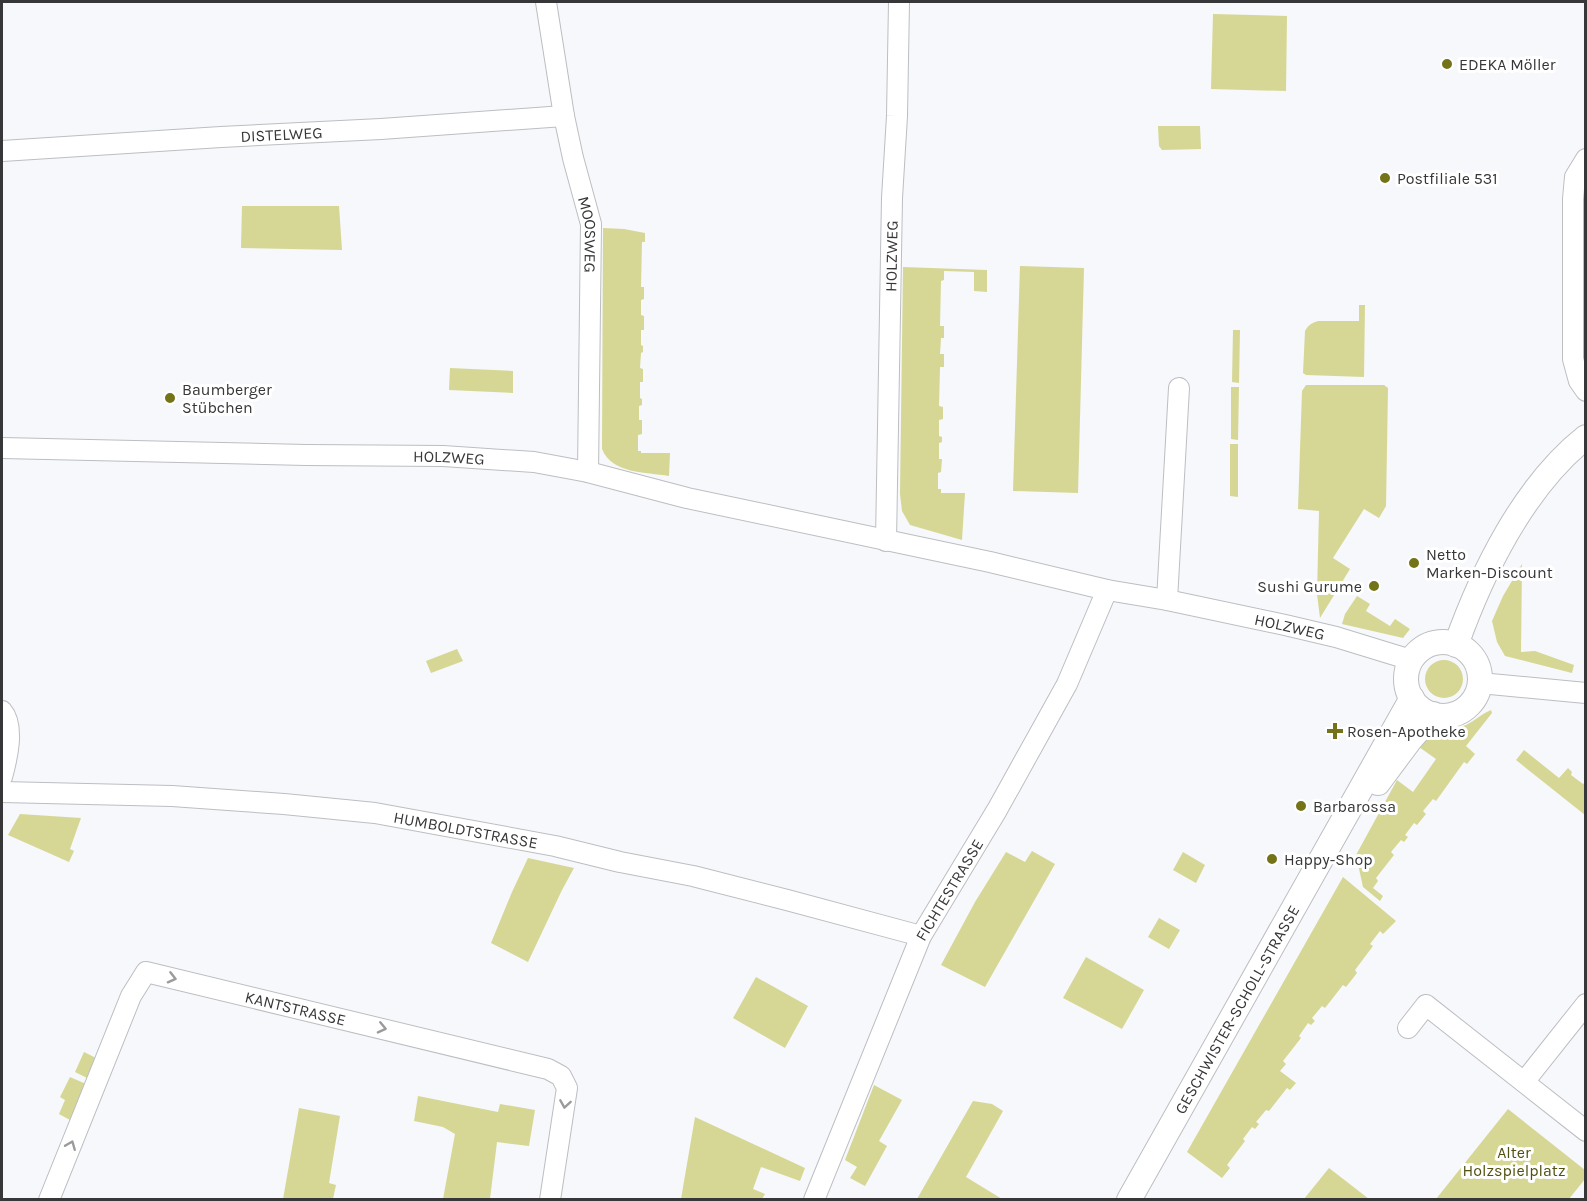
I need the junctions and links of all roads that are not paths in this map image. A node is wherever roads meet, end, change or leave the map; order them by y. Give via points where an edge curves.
1 (546, 2) edge
2 (899, 2) edge
3 (564, 116) junction
4 (2, 151) edge
5 (1586, 159) edge
6 (1179, 388) dead end
7 (1586, 391) edge
8 (1586, 437) edge
9 (2, 448) edge
10 (588, 472) junction
11 (886, 541) junction
12 (1107, 590) junction
13 (1167, 600) junction
14 (1456, 645) junction
15 (1411, 660) junction
16 (1480, 682) junction
17 (1586, 693) edge
18 (1412, 698) junction
19 (2, 711) edge
20 (1433, 714) junction
21 (2, 777) edge
22 (2, 792) edge
23 (1344, 820) junction
24 (921, 936) junction
25 (1586, 1004) edge
26 (1408, 1028) dead end
27 (1524, 1082) junction
28 (1586, 1131) edge
29 (49, 1200) edge
30 (550, 1200) edge
31 (814, 1200) edge
32 (1129, 1200) edge

1 - 3 street, MOOSWEG
2 - 11 street, HOLZWEG
3 - 4 street, DISTELWEG
3 - 10 street, MOOSWEG via 591,224
5 - 7 street via 1575,177 1573,199 1573,359
6 - 13 street
8 - 14 street via 1540,484 1517,517 1483,578
9 - 10 street, HOLZWEG via 444,456 534,462
10 - 11 street, HOLZWEG
11 - 12 street, HOLZWEG
12 - 13 street, HOLZWEG
12 - 24 street, FICHTESTRASSE via 1067,684
13 - 15 street, HOLZWEG via 1328,635
14 - 15 street via 1428,645
14 - 16 street via 1470,653
15 - 18 street via 1407,675
16 - 17 street
16 - 20 street via 1467,707 1454,714
18 - 20 street
18 - 23 street, GESCHWISTER-SCHOLL-STRASSE
19 - 21 street via 9,732
20 - 23 street, GESCHWISTER-SCHOLL-STRASSE
22 - 24 street, HUMBOLDTSTRASSE via 183,797 375,813 693,876
23 - 32 street, GESCHWISTER-SCHOLL-STRASSE
24 - 31 street, FICHTESTRASSE
25 - 27 street
26 - 27 street via 1426,1005
27 - 28 street
29 -> 30 street, KANTSTRASSE via 131,996 146,972 548,1069 561,1076 567,1088

